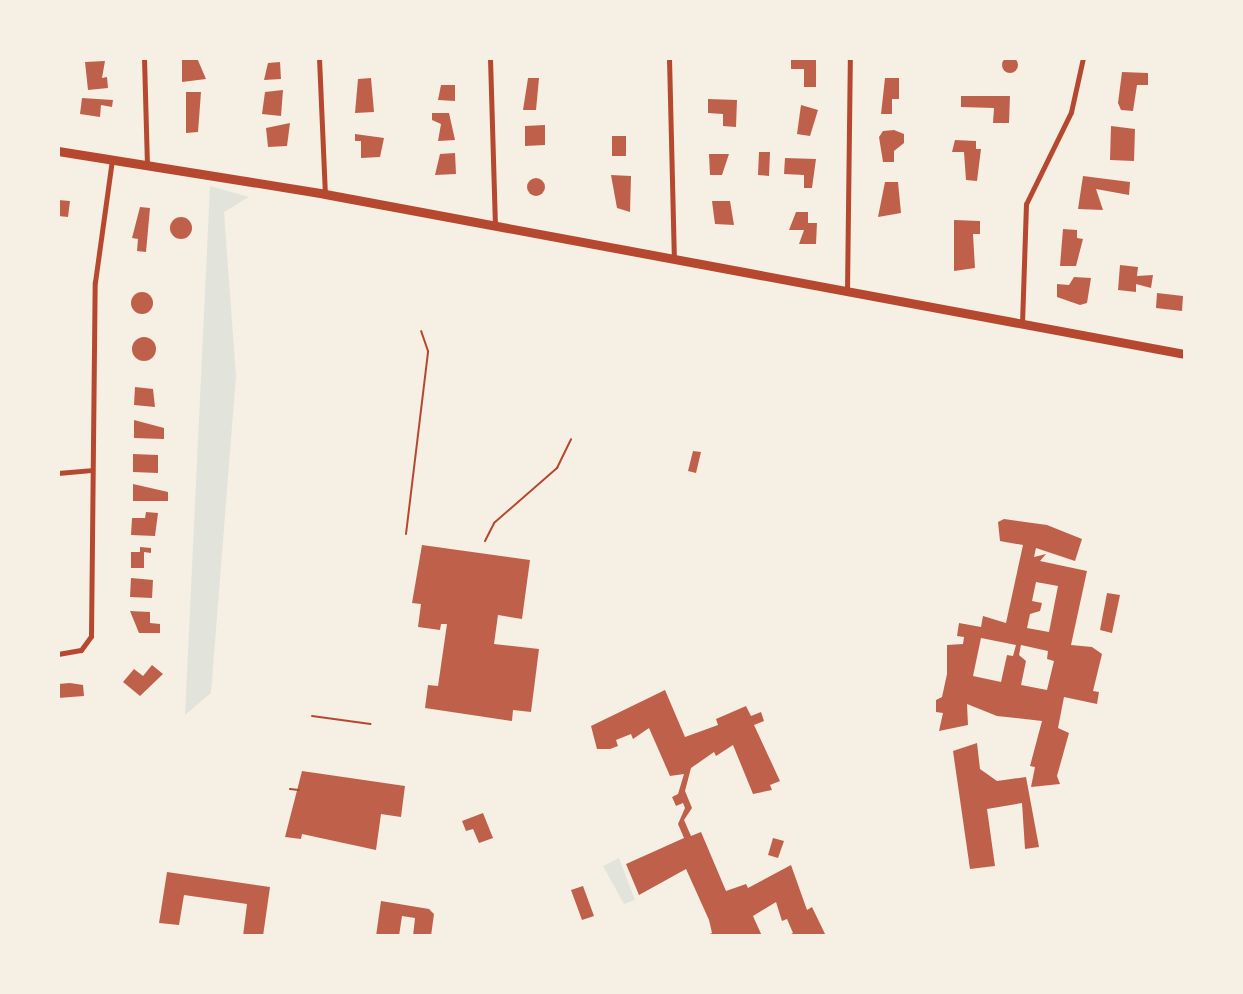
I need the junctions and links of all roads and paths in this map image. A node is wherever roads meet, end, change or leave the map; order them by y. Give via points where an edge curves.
1 (144, 58) edge
2 (319, 58) edge
3 (490, 58) edge
4 (669, 58) edge
5 (850, 58) edge
6 (1083, 58) edge
7 (58, 151) edge
8 (112, 158) junction
9 (147, 163) junction
10 (325, 194) junction
11 (494, 228) junction
12 (674, 260) junction
13 (847, 293) junction
14 (1022, 325) junction
15 (421, 331) dead end
16 (1185, 354) edge
17 (571, 439) dead end
18 (91, 470) junction
19 (58, 473) edge
20 (406, 534) dead end
21 (485, 541) dead end
22 (58, 654) edge
23 (312, 716) dead end
24 (370, 724) dead end
25 (290, 789) dead end
26 (299, 790) dead end

1 - 9 street
2 - 10 street
3 - 11 street
4 - 12 street
5 - 13 street
6 - 14 street via 1071,112 1026,204
7 - 8 highway
8 - 9 highway
8 - 18 street via 95,282
9 - 10 highway
10 - 11 highway
11 - 12 highway
12 - 13 highway
13 - 14 highway
14 - 16 highway
15 - 20 path via 428,351
17 - 21 path via 557,468 494,523
18 - 19 street
18 - 22 street via 91,630 86,647
23 - 24 path
25 - 26 path

